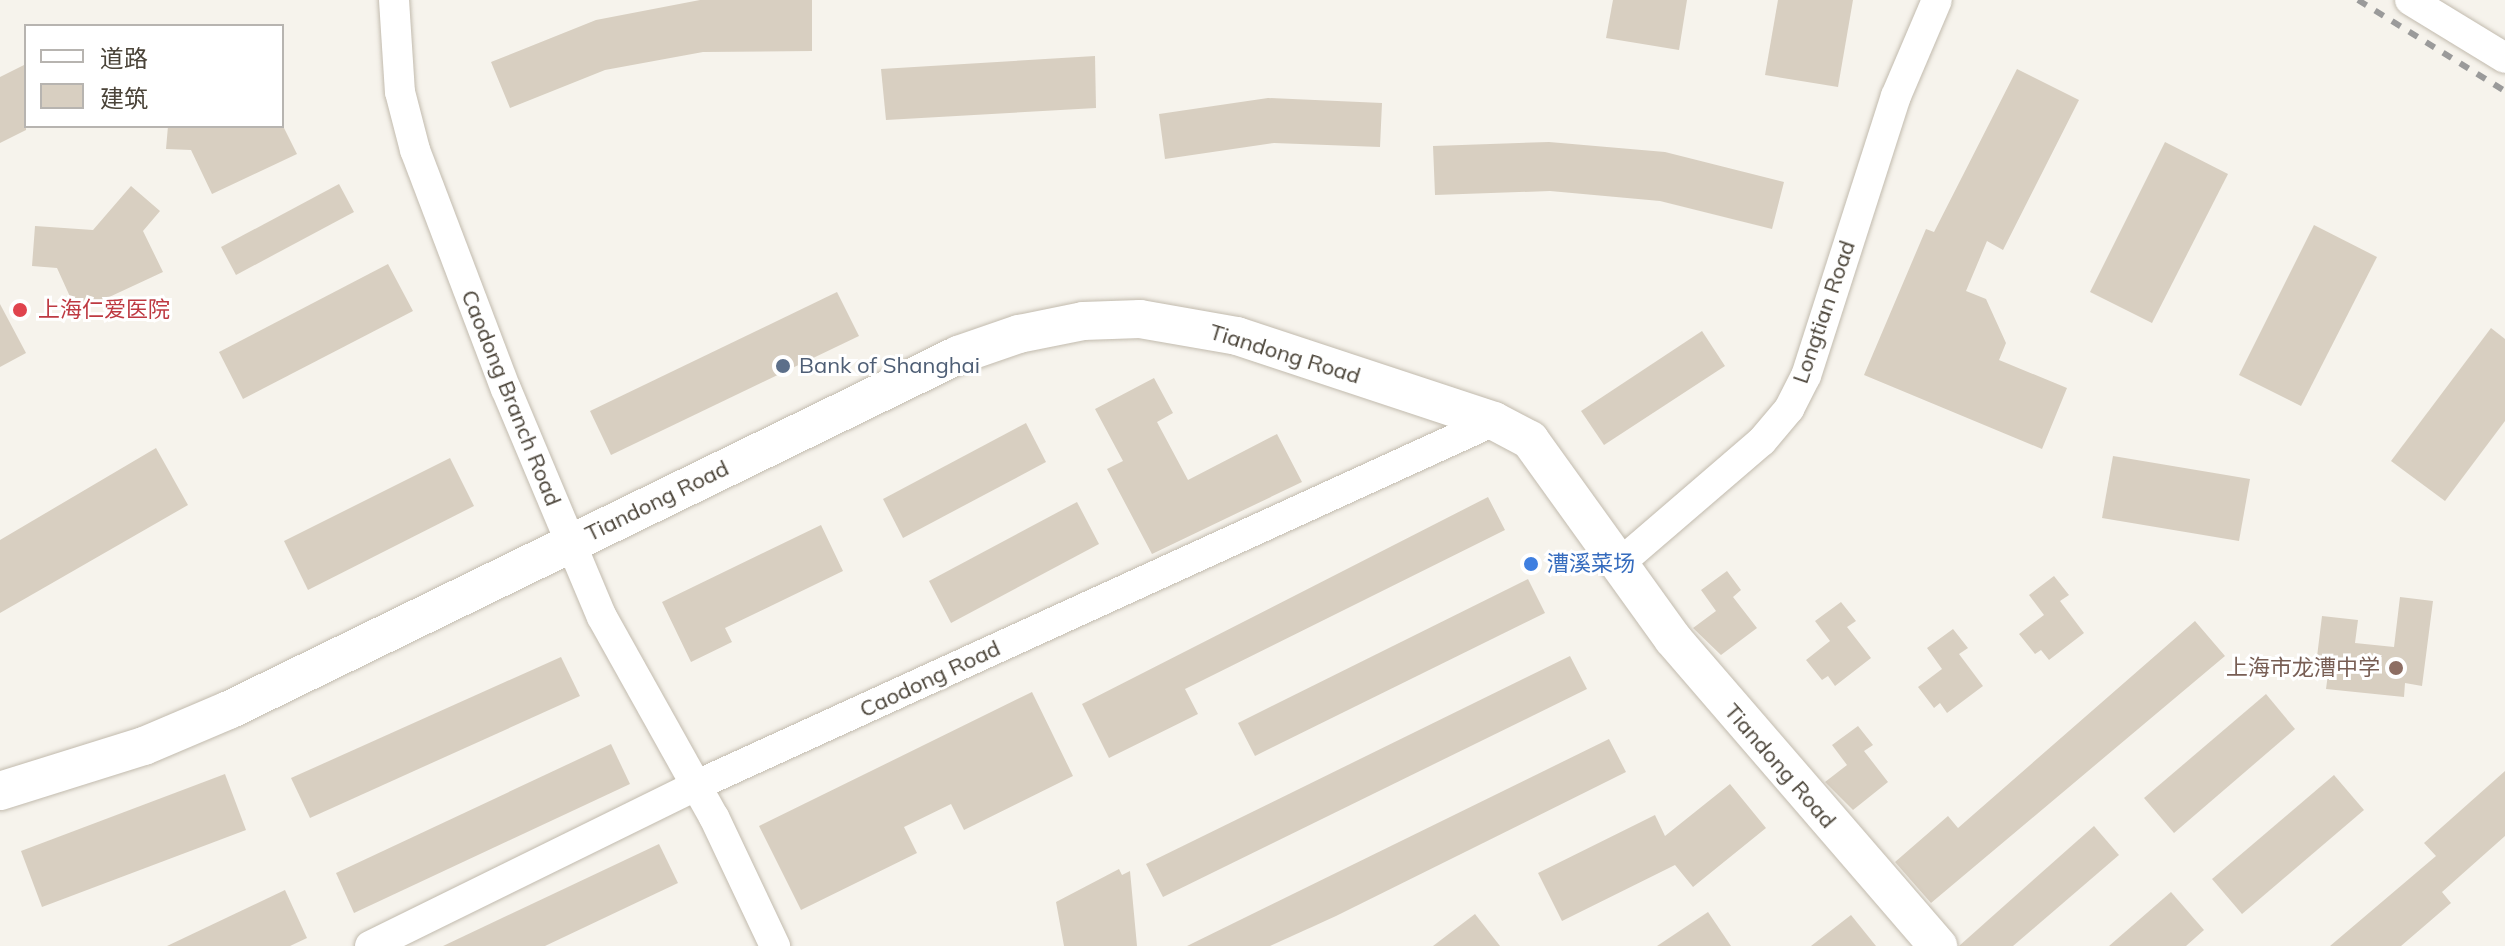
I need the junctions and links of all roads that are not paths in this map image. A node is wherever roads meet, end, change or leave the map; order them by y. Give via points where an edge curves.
1 (394, 0) edge
2 (1937, 0) edge
3 (2410, 0) edge
4 (2505, 58) edge
5 (1494, 421) junction
6 (570, 544) junction
7 (1620, 563) junction
8 (695, 786) junction
9 (0, 791) edge
10 (370, 946) edge
11 (775, 946) edge
12 (1938, 946) edge

1 - 6 street, Caodong Branch Road via 400,92 415,150
2 - 7 street, Longtian Road via 1896,96 1806,376 1789,409 1762,441
3 - 4 street
5 - 6 street, Tiandong Road via 1237,336 1140,319 1083,321 1019,334 958,355
5 - 7 street, Tiandong Road via 1522,434 1542,452
5 - 8 street, Caodong Road
6 - 8 street, Caodong Branch Road via 602,617
6 - 9 street, Tiandong Road via 229,710 144,746
7 - 12 street, Tiandong Road via 1735,716
8 - 10 street, Caodong Road
8 - 11 street, Caodong Branch Road

